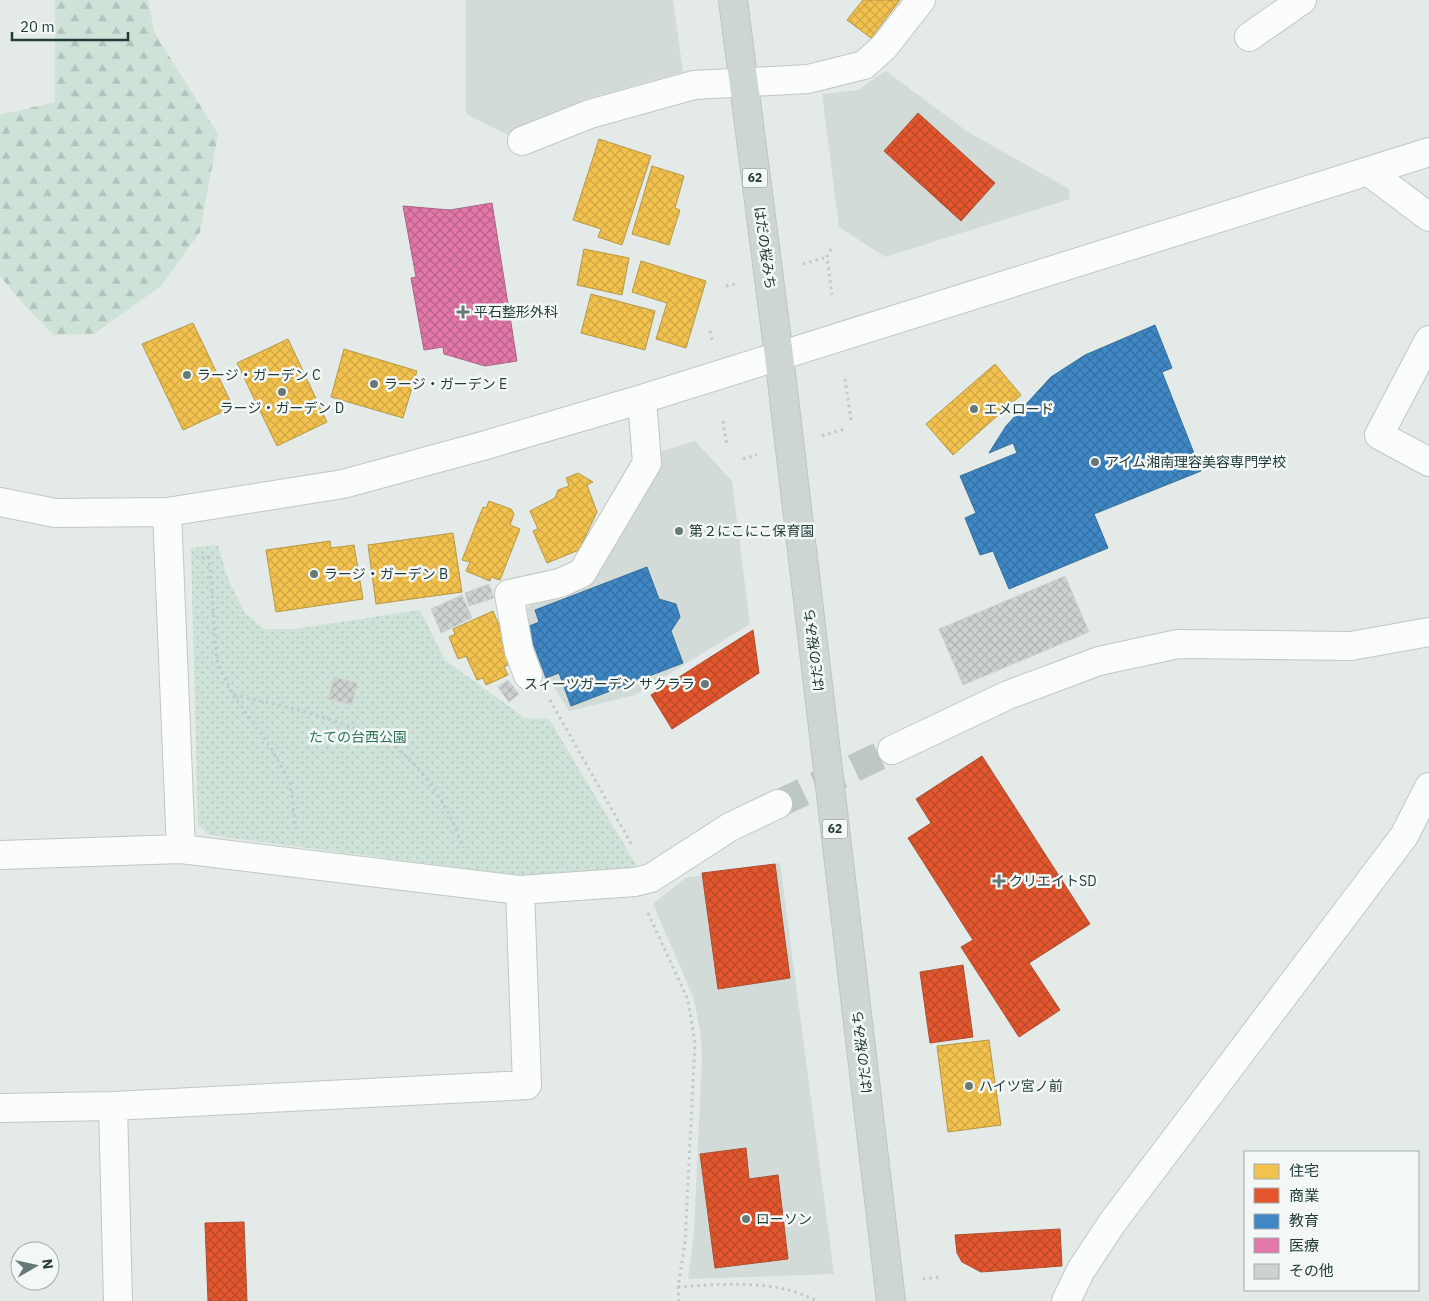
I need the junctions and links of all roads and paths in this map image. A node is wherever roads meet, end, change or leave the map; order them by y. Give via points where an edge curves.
1 (732, 0) edge
2 (921, 0) edge
3 (1302, 0) edge
4 (1249, 37) dead end
5 (743, 82) junction
6 (522, 141) dead end
7 (1429, 152) edge
8 (1369, 172) junction
9 (1429, 217) edge
10 (831, 249) dead end
11 (827, 257) junction
12 (803, 264) dead end
13 (832, 295) dead end
14 (1429, 340) edge
15 (779, 356) junction
16 (845, 379) dead end
17 (642, 399) junction
18 (850, 420) dead end
19 (723, 421) dead end
20 (844, 429) dead end
21 (819, 436) dead end
22 (727, 446) dead end
23 (761, 454) dead end
24 (743, 459) dead end
25 (1429, 462) edge
26 (0, 502) edge
27 (167, 512) junction
28 (169, 560) junction
29 (1429, 632) edge
30 (528, 675) dead end
31 (233, 695) junction
32 (551, 702) dead end
33 (892, 750) tunnel mouth
34 (1429, 787) edge
35 (778, 804) tunnel mouth
36 (295, 823) dead end
37 (181, 849) junction
38 (636, 851) dead end
39 (0, 855) edge
40 (466, 856) dead end
41 (635, 882) junction
42 (520, 890) junction
43 (113, 1106) junction
44 (0, 1108) edge
45 (939, 1277) dead end
46 (922, 1279) dead end
47 (678, 1286) junction
48 (118, 1301) edge
49 (679, 1301) edge
50 (817, 1301) edge
51 (891, 1301) edge
52 (1066, 1301) edge

1 - 5 main road, はだの桜みち / 62
2 - 5 street via 884,48 864,66 808,79
3 - 4 street
5 - 6 street via 694,85 590,114
5 - 15 main road, はだの桜みち / 62
7 - 8 street
8 - 9 street
8 - 15 street
10 - 11 path
11 - 12 path
11 - 13 path
14 - 25 street via 1379,434
15 - 17 street
15 - 51 main road, はだの桜みち / 62
16 - 18 path
17 - 27 street via 343,484
17 - 30 street via 647,463 582,573 560,584 509,594
19 - 22 path
20 - 21 path
23 - 24 path
26 - 27 street via 55,513
27 - 28 street
28 - 31 path via 209,557 217,662
28 - 37 street
29 - 33 street via 1352,646 1178,644 1099,661 1008,695
31 - 36 path via 269,745 290,782
31 - 40 path via 324,717 395,746 419,769 438,796 458,832
32 - 38 path
34 - 52 street via 1404,836 1112,1223 1080,1270
35 - 41 street via 730,827 651,878
37 - 39 street
37 - 42 street
41 - 42 street
41 - 47 path via 688,1000 695,1043 685,1242
42 - 43 street via 527,1084
43 - 44 street
43 - 48 street
45 - 46 path
47 - 49 path
47 - 50 path via 738,1283 802,1293

